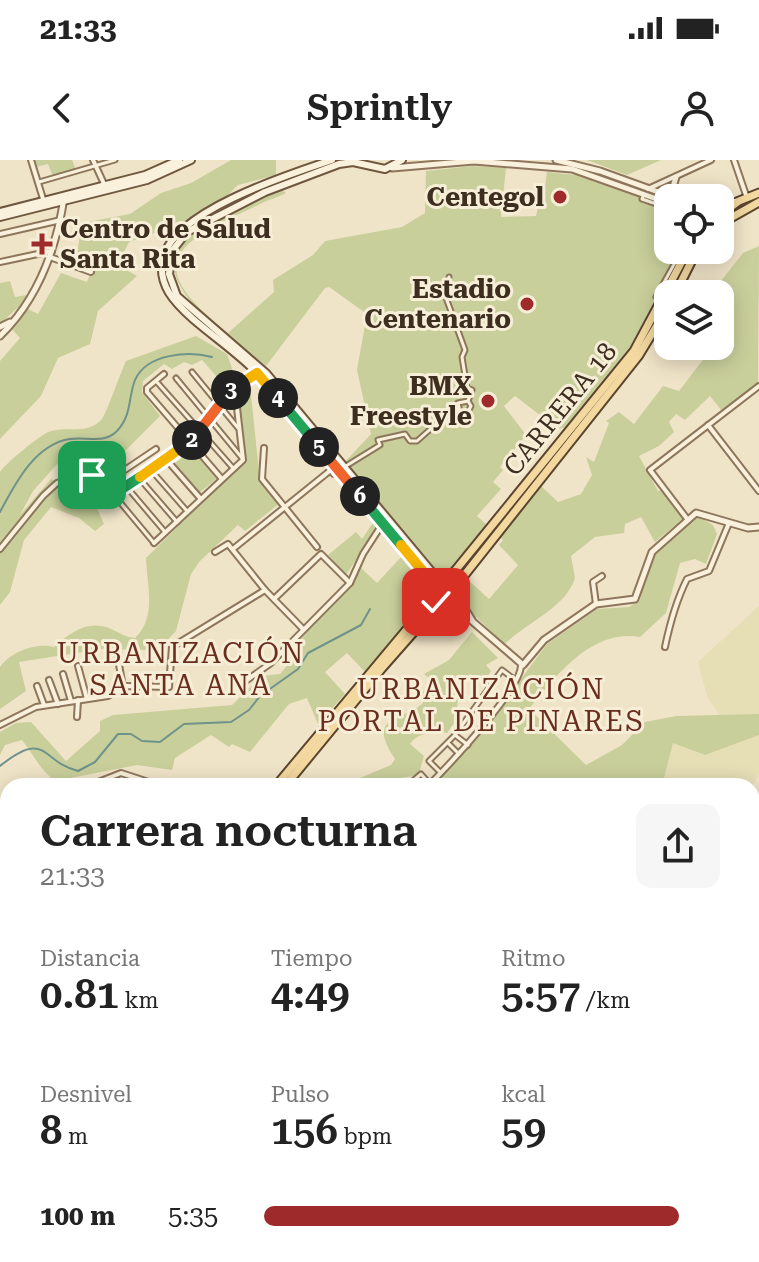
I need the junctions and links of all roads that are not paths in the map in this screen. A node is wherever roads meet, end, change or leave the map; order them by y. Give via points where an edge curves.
1 (31, 160) edge
2 (93, 160) edge
3 (115, 160) edge
4 (179, 160) edge
5 (191, 160) edge
6 (402, 160) edge
7 (556, 160) edge
8 (711, 160) edge
9 (734, 160) edge
10 (329, 161) edge
11 (371, 163) edge
12 (96, 166) junction
13 (392, 168) junction
14 (676, 177) junction
15 (39, 182) junction
16 (674, 184) edge
17 (105, 186) junction
18 (649, 188) junction
19 (654, 190) edge
20 (759, 193) edge
21 (642, 194) junction
22 (64, 199) junction
23 (743, 199) junction
24 (654, 200) edge
25 (734, 201) edge
26 (44, 202) junction
27 (759, 202) edge
28 (734, 205) edge
29 (0, 215) edge
30 (734, 216) edge
31 (61, 220) junction
32 (0, 234) edge
33 (51, 254) junction
34 (0, 262) edge
35 (679, 264) edge
36 (91, 272) dead end
37 (449, 277) dead end
38 (15, 320) junction
39 (0, 327) edge
40 (654, 330) edge
41 (0, 336) edge
42 (192, 372) dead end
43 (257, 373) junction
44 (164, 374) dead end
45 (176, 378) dead end
46 (156, 381) junction
47 (759, 386) edge
48 (230, 390) junction
49 (468, 401) junction
50 (218, 405) junction
51 (460, 412) junction
52 (209, 418) junction
53 (708, 425) junction
54 (200, 429) junction
55 (240, 431) junction
56 (190, 442) junction
57 (264, 448) dead end
58 (156, 449) dead end
59 (166, 459) junction
60 (243, 460) junction
61 (338, 468) junction
62 (234, 469) junction
63 (151, 470) junction
64 (139, 478) junction
65 (222, 479) junction
66 (101, 486) junction
67 (126, 486) junction
68 (759, 491) edge
69 (114, 495) junction
70 (200, 498) junction
71 (284, 507) junction
72 (187, 511) junction
73 (688, 520) junction
74 (177, 522) junction
75 (383, 523) junction
76 (729, 523) junction
77 (756, 528) edge
78 (165, 533) junction
79 (154, 543) joint
80 (317, 547) dead end
81 (0, 549) edge
82 (233, 549) junction
83 (215, 552) dead end
84 (602, 576) dead end
85 (445, 582) junction
86 (350, 583) junction
87 (455, 587) junction
88 (265, 590) junction
89 (433, 594) junction
90 (457, 596) junction
91 (274, 599) junction
92 (596, 604) junction
93 (444, 606) junction
94 (472, 621) junction
95 (303, 629) junction
96 (665, 647) dead end
97 (118, 659) dead end
98 (521, 665) junction
99 (78, 666) dead end
100 (63, 674) dead end
101 (49, 680) dead end
102 (247, 680) dead end
103 (516, 680) junction
104 (37, 686) dead end
105 (123, 687) junction
106 (87, 699) junction
107 (78, 700) junction
108 (71, 701) junction
109 (58, 704) junction
110 (44, 705) junction
111 (77, 717) dead end
112 (0, 725) edge
113 (455, 735) junction
114 (448, 743) junction
115 (468, 745) junction
116 (459, 754) junction
117 (440, 772) junction
118 (108, 778) edge
119 (134, 778) edge
120 (283, 778) edge
121 (292, 778) edge
122 (435, 778) edge

1 - 15 street
2 - 12 street
3 - 12 street
4 - 17 main road
5 - 22 main road via 147,180
6 - 13 main road
7 - 18 street
8 - 14 street
9 - 23 street
10 - 43 main road via 262,187 184,227 163,257 164,283 173,300
11 - 13 main road
11 - 61 main road via 339,164 265,192 187,232 174,245 168,266 177,296 266,373
12 - 15 street
12 - 17 street
13 - 21 street via 474,161 544,166 572,169
14 - 16 street
14 - 18 street
15 - 26 street
17 - 22 main road
18 - 19 street
18 - 21 street
20 - 23 main road
21 - 24 street
22 - 26 main road
22 - 29 main road
22 - 31 street
23 - 25 street
23 - 28 main road
26 - 29 main road
27 - 30 main road
31 - 32 street
31 - 33 street
33 - 34 street
33 - 36 street
33 - 38 street
35 - 85 main road, CARRERA 18 via 634,351
37 - 49 street via 445,295 465,350 467,388 472,390
38 - 39 street
38 - 41 street
40 - 87 main road, CARRERA 18
42 - 50 street
43 - 48 street
43 - 61 main road
44 - 46 street
45 - 52 street
46 - 54 street
46 - 56 street via 148,394
47 - 53 street
48 - 50 street
48 - 55 street
49 - 51 street via 458,403
49 - 51 street via 470,410
50 - 52 street
50 - 55 street
51 - 61 street via 444,417 417,441 405,434 381,437 380,445
52 - 54 street
52 - 60 street
53 - 68 street
53 - 73 street via 650,470
54 - 56 street
54 - 62 street
55 - 60 street
56 - 59 street
56 - 65 street
57 - 71 street via 262,479
58 - 66 street
59 - 63 street
59 - 70 street
60 - 62 street
61 - 71 street
61 - 75 main road
61 - 85 main road
62 - 65 street
63 - 64 street
63 - 72 street
64 - 67 street
64 - 74 street
65 - 70 street
66 - 69 street
66 - 81 street via 87,473 57,483
67 - 69 street
67 - 78 street
69 - 79 street
70 - 72 street
71 - 80 street
71 - 82 street
72 - 74 street
73 - 76 street via 696,513
73 - 92 street via 652,552 635,599
74 - 78 street
75 - 86 street
75 - 89 main road via 426,575
76 - 77 street
76 - 96 street via 709,571 687,579
78 - 79 street
82 - 83 street via 227,544
82 - 88 street
84 - 92 street via 593,582
85 - 87 main road
85 - 89 main road, CARRERA 18
86 - 91 street via 321,554
86 - 95 street
87 - 90 main road
88 - 91 street
88 - 105 street via 172,647 169,687
89 - 93 main road
89 - 120 main road
90 - 93 main road
90 - 94 street
91 - 95 street
92 - 98 street via 544,640
93 - 94 street
93 - 121 main road via 426,618
94 - 98 street
95 - 102 street
97 - 105 street
98 - 103 street
99 - 106 street
100 - 108 street
101 - 109 street
103 - 113 street via 502,670
103 - 115 street
104 - 110 street
105 - 106 street
106 - 107 street
107 - 108 street
107 - 111 street
108 - 109 street
109 - 110 street
110 - 112 street
113 - 114 street
113 - 115 street
114 - 116 street
114 - 117 street via 429,761
115 - 116 street
116 - 117 street
117 - 122 street
118 - 119 street via 121,773

